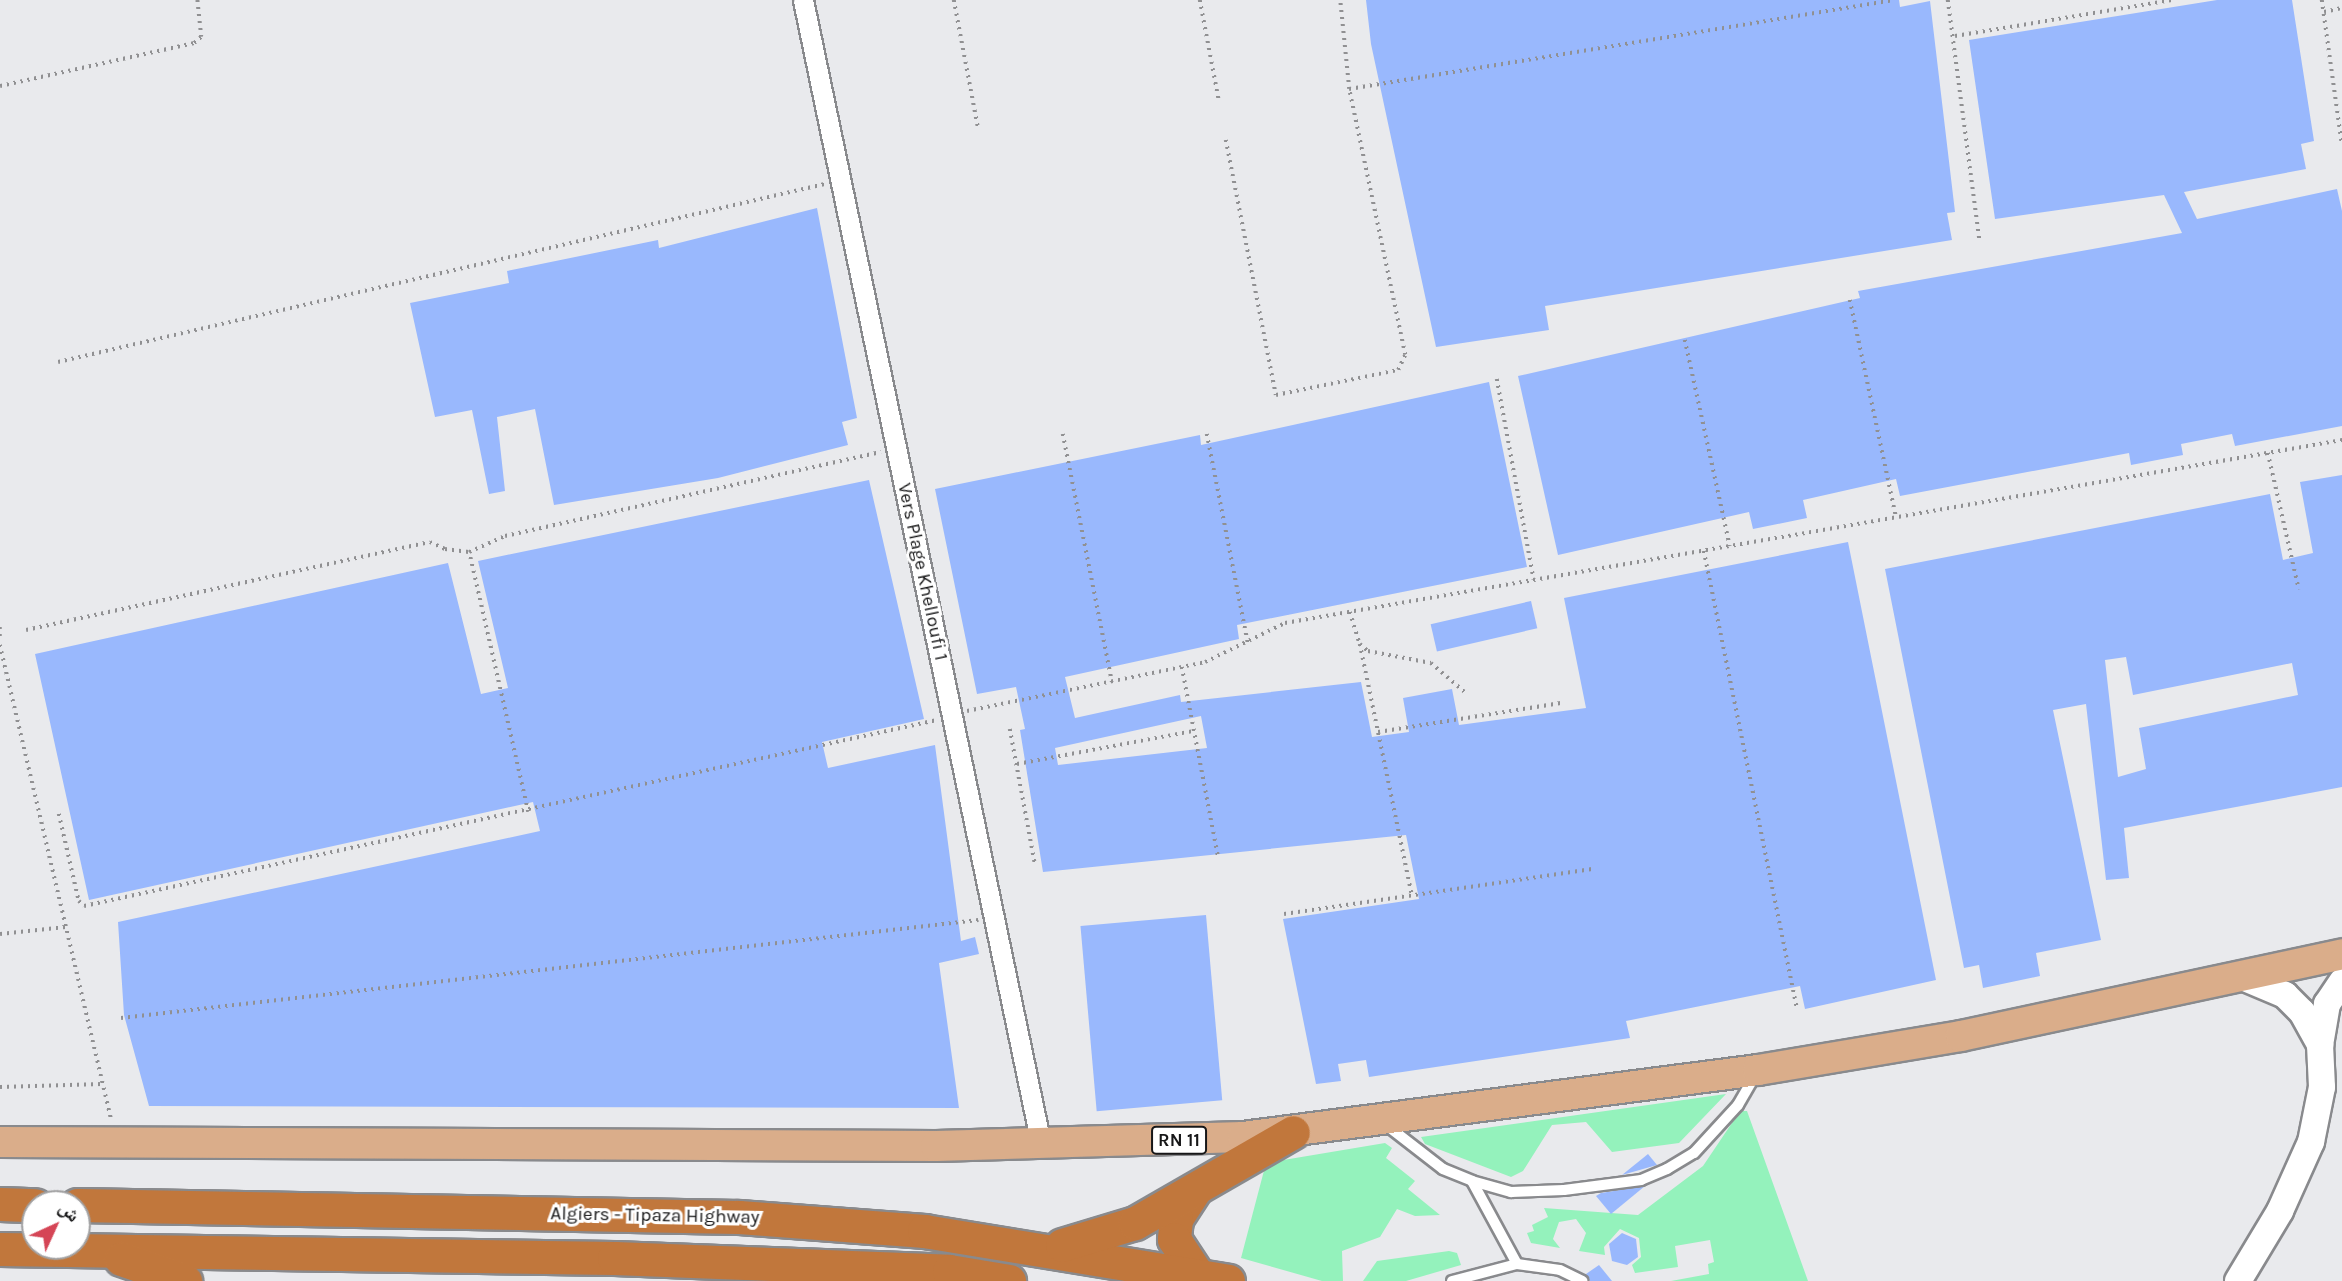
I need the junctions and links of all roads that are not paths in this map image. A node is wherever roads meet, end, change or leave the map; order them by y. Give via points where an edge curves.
1 (803, 0) edge
2 (2342, 954) edge
3 (2239, 976) junction
4 (2342, 982) edge
5 (2320, 1045) junction
6 (1758, 1070) junction
7 (1379, 1119) junction
8 (1293, 1132) junction
9 (0, 1142) edge
10 (1041, 1144) junction
11 (1472, 1181) junction
12 (1194, 1191) junction
13 (0, 1204) edge
14 (21, 1205) edge
15 (91, 1205) edge
16 (1049, 1248) junction
17 (0, 1249) edge
18 (92, 1250) junction
19 (614, 1258) junction
20 (1517, 1264) junction
21 (1212, 1278) edge
22 (185, 1281) edge
23 (582, 1281) edge
24 (1009, 1281) edge
25 (1452, 1281) edge
26 (1583, 1281) edge
27 (2238, 1281) edge

1 - 10 street, Vers Plage Khelloufi 1
2 - 3 main road, RN 11
3 - 5 main road via 2285,995 2302,1012
3 - 6 main road, RN 11 via 1961,1036
4 - 5 main road via 2327,1004
5 - 27 main road via 2322,1087 2311,1142 2280,1210
6 - 7 main road, RN 11
6 - 11 lane via 1738,1105 1694,1153 1641,1180 1511,1192
7 - 8 main road, RN 11
7 - 11 lane via 1444,1169
8 - 10 main road, RN 11
8 - 12 highway
9 - 10 main road, RN 11
11 - 20 lane
12 - 16 highway via 1119,1230
12 - 21 highway via 1176,1219 1174,1239
13 - 14 highway
15 - 16 highway, Algiers - Tipaza Highway via 740,1217 924,1231
16 - 21 highway, Algiers - Tipaza Highway
17 - 18 highway
18 - 19 highway
18 - 22 highway
19 - 23 highway
19 - 24 highway via 950,1270
20 - 25 lane
20 - 26 lane via 1560,1270

